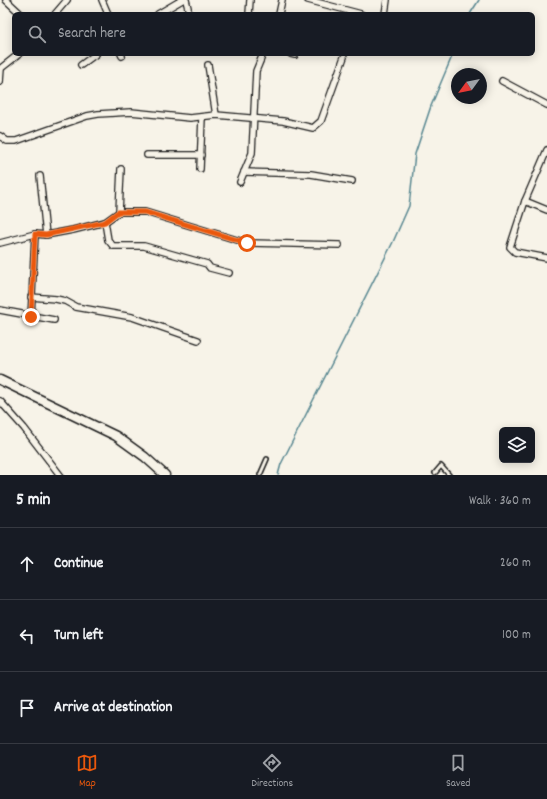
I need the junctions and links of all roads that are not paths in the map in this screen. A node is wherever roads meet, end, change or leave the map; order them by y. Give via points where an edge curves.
1 (6, 0) edge
2 (67, 0) edge
3 (102, 0) edge
4 (182, 0) edge
5 (186, 0) edge
6 (250, 0) edge
7 (282, 0) edge
8 (308, 0) edge
9 (387, 0) edge
10 (188, 8) dead end
11 (19, 12) edge
12 (57, 12) edge
13 (107, 12) edge
14 (161, 12) edge
15 (249, 12) edge
16 (280, 12) edge
17 (353, 12) edge
18 (385, 12) edge
19 (16, 56) edge
20 (93, 56) edge
21 (262, 56) edge
22 (344, 57) dead end
23 (81, 64) dead end
24 (208, 65) dead end
25 (0, 69) edge
26 (502, 80) dead end
27 (0, 82) edge
28 (547, 105) edge
29 (216, 115) junction
30 (202, 117) junction
31 (253, 117) junction
32 (0, 136) edge
33 (547, 150) edge
34 (147, 155) dead end
35 (200, 155) junction
36 (121, 169) dead end
37 (200, 169) dead end
38 (244, 172) junction
39 (40, 176) dead end
40 (352, 181) dead end
41 (240, 182) dead end
42 (525, 202) junction
43 (547, 210) edge
44 (118, 212) junction
45 (105, 222) junction
46 (35, 234) junction
47 (46, 235) junction
48 (0, 243) edge
49 (339, 245) dead end
50 (547, 258) edge
51 (229, 273) dead end
52 (31, 297) junction
53 (0, 310) edge
54 (31, 317) junction
55 (54, 320) dead end
56 (198, 340) dead end
57 (0, 380) edge
58 (0, 401) edge
59 (267, 459) dead end
60 (435, 473) dead end
61 (60, 475) edge
62 (165, 475) edge
63 (260, 475) edge
64 (449, 475) edge

1 - 11 street
2 - 12 street
3 - 13 street
4 - 14 street
5 - 10 street
6 - 15 street
7 - 16 street
8 - 17 street
9 - 18 street
19 - 25 street
20 - 23 street
21 - 31 street via 256,71
22 - 31 street via 318,126 308,127 283,120
24 - 29 street
25 - 27 street
26 - 28 street
29 - 30 street
29 - 31 street
30 - 32 street via 131,112 98,114 16,141 8,141
30 - 35 street
31 - 38 street via 252,153
33 - 42 street
34 - 35 street
35 - 37 street
36 - 44 street
38 - 40 street via 311,174
38 - 41 street
39 - 47 street
42 - 43 street
42 - 50 street via 510,247 515,252
44 - 45 street
44 - 49 street via 145,212 247,243
45 - 47 street
45 - 51 street via 108,240 113,246 144,246
46 - 47 street
46 - 48 street
46 - 52 street via 35,271
52 - 54 street
52 - 56 street via 56,299 76,307 132,317
53 - 54 street
54 - 55 street
57 - 62 main road via 116,436
58 - 61 street
59 - 63 lane
60 - 64 lane via 441,466

